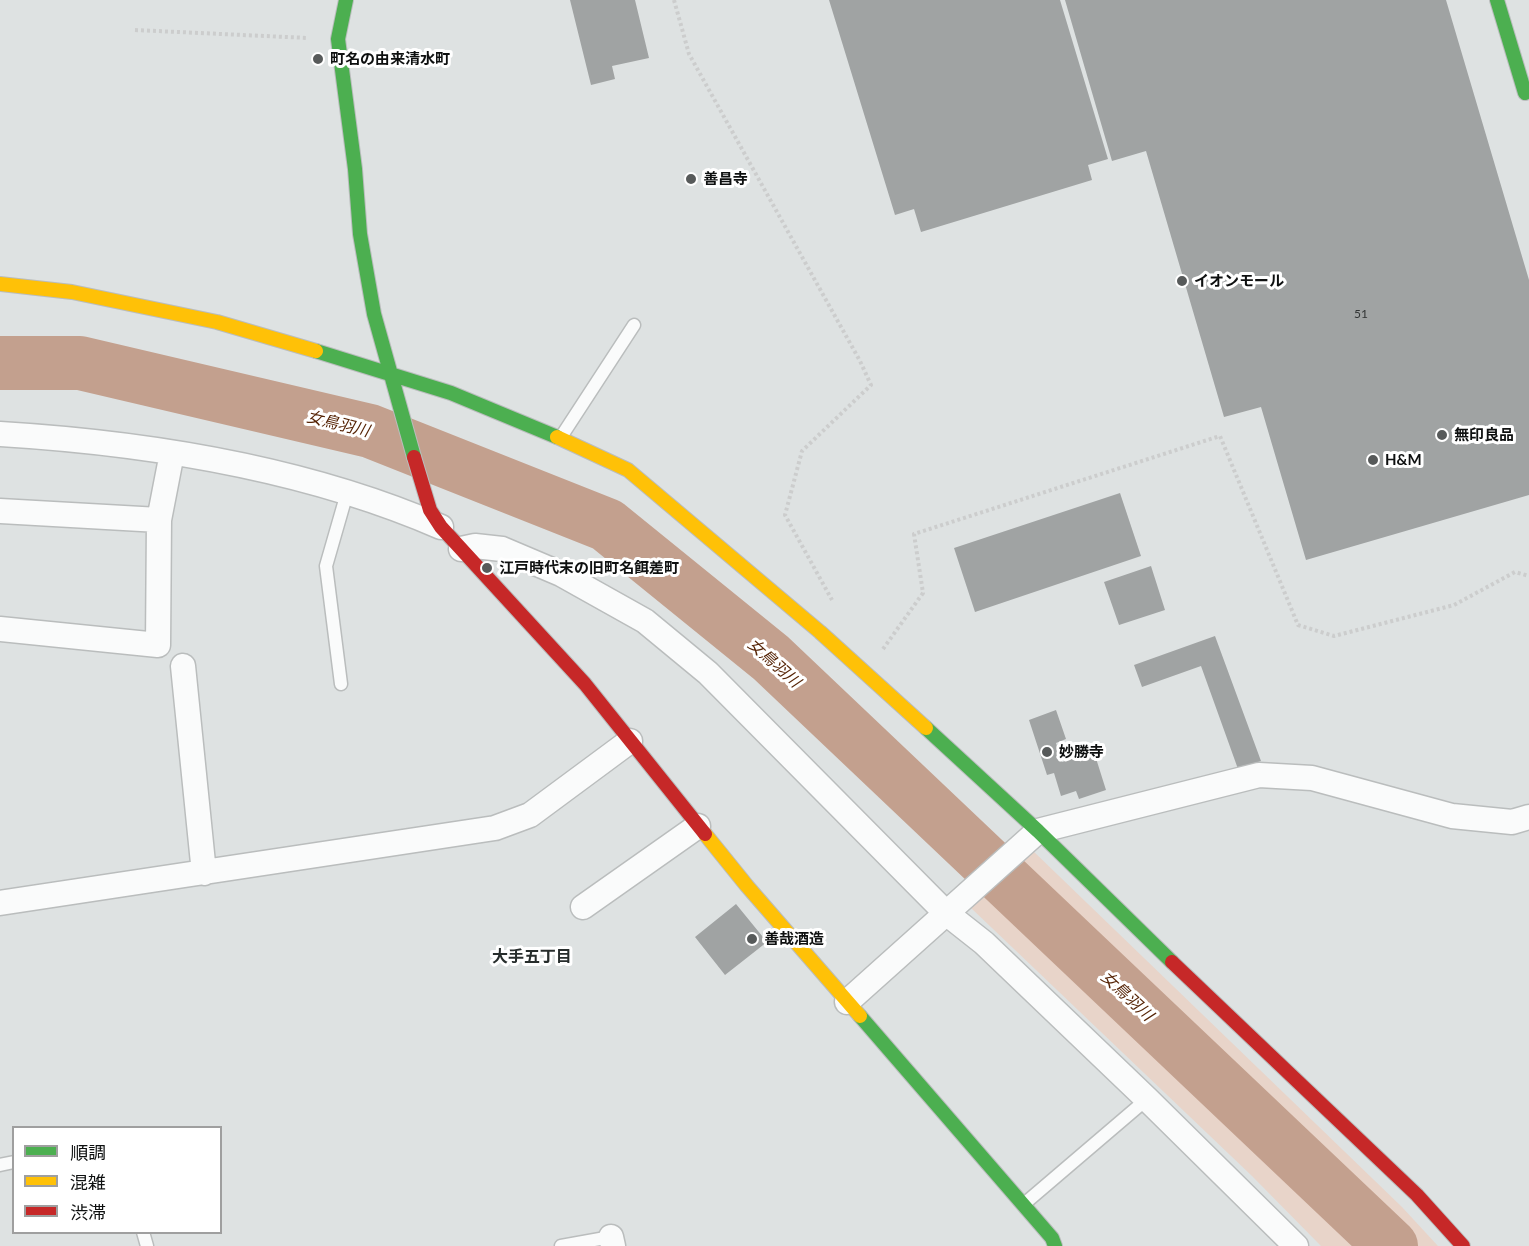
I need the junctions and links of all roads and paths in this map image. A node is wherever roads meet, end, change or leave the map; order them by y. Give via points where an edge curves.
1 (346, 0) edge
2 (674, 0) edge
3 (1497, 0) edge
4 (135, 30) dead end
5 (338, 39) junction
6 (1528, 97) edge
7 (0, 284) edge
8 (634, 325) dead end
9 (391, 378) junction
10 (0, 434) edge
11 (560, 438) junction
12 (172, 453) junction
13 (347, 493) junction
14 (0, 511) edge
15 (436, 519) junction
16 (159, 520) junction
17 (461, 549) junction
18 (1529, 576) edge
19 (0, 629) edge
20 (820, 632) junction
21 (183, 666) dead end
22 (865, 675) junction
23 (341, 684) dead end
24 (630, 741) junction
25 (1529, 817) edge
26 (698, 826) junction
27 (1032, 837) junction
28 (204, 873) junction
29 (0, 903) edge
30 (583, 907) dead end
31 (952, 908) junction
32 (847, 1002) junction
33 (1147, 1099) junction
34 (1023, 1204) junction
35 (612, 1242) edge
36 (561, 1246) edge
37 (1055, 1246) edge
38 (1296, 1246) edge
39 (1463, 1246) edge

1 - 5 street
2 - 20 path via 689,54 871,385 801,451 785,515 830,594 835,612
3 - 6 street
4 - 5 path
5 - 9 street via 360,234 374,314
7 - 9 street via 72,292 217,322
8 - 11 lane
9 - 11 street via 451,393
9 - 15 street
10 - 12 street via 114,443
11 - 20 street via 628,470
12 - 13 street via 219,460
12 - 16 street
13 - 15 street
13 - 23 lane via 326,566
14 - 16 street
15 - 17 street
16 - 19 street via 158,645
17 - 24 street via 585,684
17 - 31 street via 502,549 561,574 645,621 708,673
18 - 22 path via 1515,572 1454,605 1334,636 1298,625 1220,436 914,534 923,593
20 - 22 street
21 - 28 street
22 - 27 street
24 - 26 street
24 - 28 street via 530,815 495,828
25 - 27 street via 1512,822 1452,816 1312,778 1259,775
26 - 30 street
26 - 32 street
27 - 31 street
27 - 39 street via 1417,1195
28 - 29 street
31 - 32 street
31 - 33 street
32 - 34 street
33 - 34 lane
33 - 38 street
34 - 37 street
35 - 36 lane

